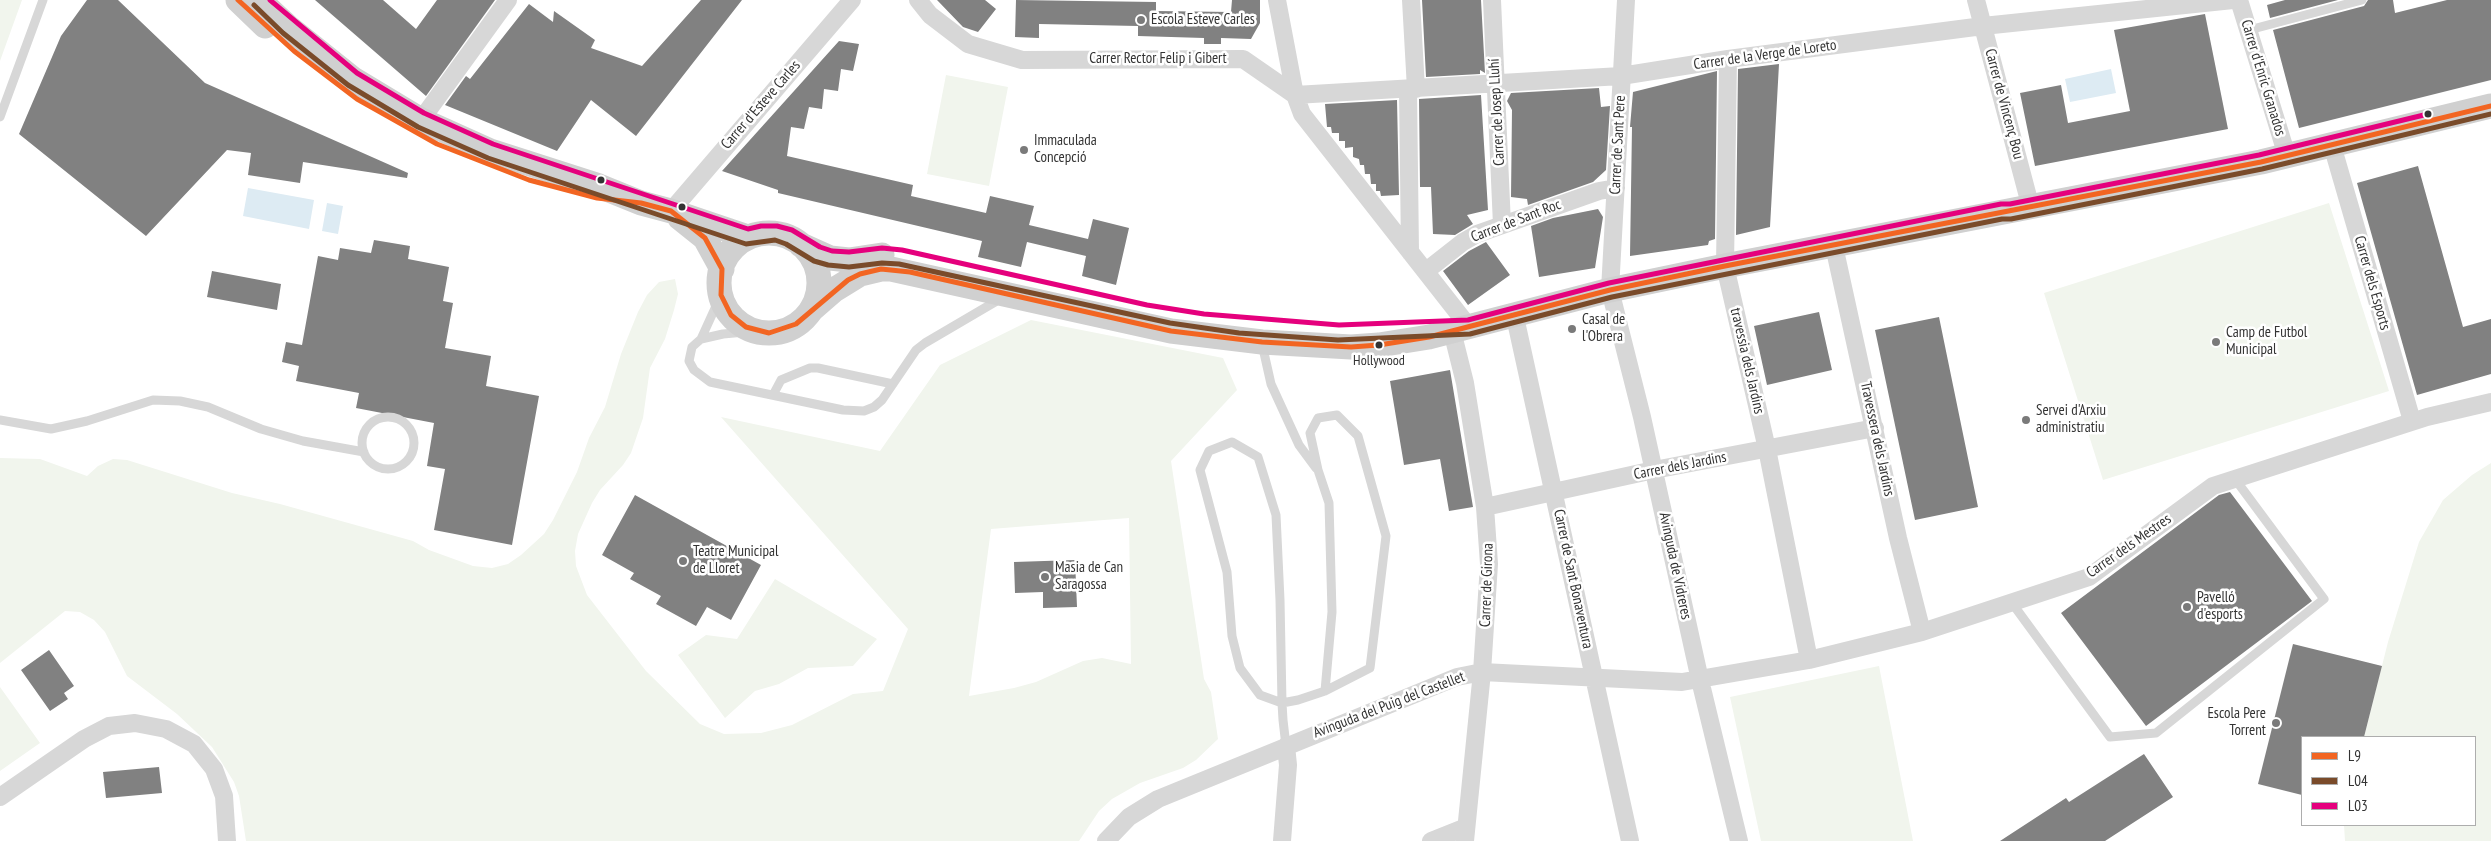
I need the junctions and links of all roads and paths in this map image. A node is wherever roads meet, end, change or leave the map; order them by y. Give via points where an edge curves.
1 (44, 0) edge
2 (238, 0) edge
3 (259, 0) edge
4 (508, 0) edge
5 (852, 0) edge
6 (918, 0) edge
7 (1277, 0) edge
8 (1411, 0) edge
9 (1492, 0) edge
10 (1626, 0) edge
11 (1976, 0) edge
12 (2233, 0) edge
13 (2239, 0) edge
14 (2362, 0) edge
15 (1983, 26) junction
16 (2249, 30) junction
17 (1728, 58) junction
18 (1621, 76) junction
19 (1496, 82) junction
20 (1412, 90) junction
21 (1295, 95) junction
22 (2491, 106) edge
23 (0, 117) edge
24 (421, 120) junction
25 (2332, 145) junction
26 (2287, 156) junction
27 (1616, 188) junction
28 (641, 203) junction
29 (2031, 208) junction
30 (671, 211) junction
31 (1502, 225) junction
32 (748, 237) junction
33 (801, 244) junction
34 (1834, 246) junction
35 (1410, 252) junction
36 (1725, 266) junction
37 (722, 269) junction
38 (1426, 271) junction
39 (1610, 290) junction
40 (1009, 294) junction
41 (721, 295) junction
42 (811, 310) junction
43 (1515, 317) junction
44 (1461, 329) junction
45 (756, 331) junction
46 (701, 339) junction
47 (1262, 342) junction
48 (893, 384) junction
49 (773, 395) junction
50 (2491, 402) edge
51 (0, 420) edge
52 (2412, 421) junction
53 (1875, 428) junction
54 (1767, 449) junction
55 (364, 452) junction
56 (1318, 470) junction
57 (1654, 470) junction
58 (2235, 480) junction
59 (1554, 493) junction
60 (1485, 507) junction
61 (2012, 603) junction
62 (1922, 632) junction
63 (1809, 660) junction
64 (1482, 672) junction
65 (1595, 678) junction
66 (1700, 680) junction
67 (1325, 691) junction
68 (1282, 702) junction
69 (1286, 746) junction
70 (0, 797) edge
71 (1466, 834) edge
72 (227, 841) edge
73 (1106, 841) edge
74 (1282, 841) edge
75 (1431, 841) edge
76 (1630, 841) edge
77 (1739, 841) edge

1 - 23 lane
2 - 28 main road via 329,79 384,116 423,137 468,158 529,180 597,198
3 - 24 main road via 353,78
4 - 24 street
5 - 30 street, Carrer d'Esteve Carles
6 - 21 street, Carrer Rector Felip i Gibert via 930,15 968,44 1022,60 1243,59
7 - 21 street
8 - 20 street
9 - 19 street, Carrer de Josep Lluhí
10 - 18 street, Carrer de Sant Pere
11 - 15 street, Carrer de Vincenç Bou
12 - 15 street, Carrer de la Verge de Loreto
13 - 16 street, Carrer d'Enric Granados
14 - 16 lane
15 - 17 street, Carrer de la Verge de Loreto
15 - 29 street, Carrer de Vincenç Bou
16 - 26 street, Carrer d'Enric Granados
17 - 18 street, Carrer de la Verge de Loreto
17 - 36 street, travessia dels Jardins
18 - 19 street, Carrer de la Verge de Loreto
18 - 27 street, Carrer de Sant Pere
19 - 20 street, Carrer de la Verge de Loreto
19 - 31 street, Carrer de Josep Lluhí
20 - 21 street, Carrer de la Verge de Loreto
20 - 35 street
21 - 35 street via 1302,114
22 - 25 main road
24 - 28 main road via 490,151
25 - 26 main road
25 - 52 street, Carrer dels Esports
26 - 29 main road
27 - 31 street, Carrer de Sant Roc
27 - 39 street, Carrer de Sant Pere
28 - 30 main road
29 - 34 main road via 2002,211
30 - 32 main road
30 - 37 main road via 705,238
31 - 38 street, Carrer de Sant Roc via 1470,237
32 - 33 main road via 776,233
32 - 37 main road via 727,255
33 - 42 main road via 811,257 818,281 816,300
33 - 44 main road via 830,258 849,260 900,256 1146,312 1203,321 1339,333
34 - 36 main road
34 - 53 street, Travessera dels Jardins
35 - 38 street
36 - 39 main road
36 - 54 street, travessia dels Jardins
37 - 41 main road
38 - 44 street
39 - 43 main road
39 - 57 street, Avinguda de Vidreres
40 - 42 main road via 910,272 881,269 848,280
40 - 47 main road via 1171,331
40 - 48 lane via 924,343
41 - 45 main road via 730,315
41 - 46 lane
42 - 45 main road via 805,318 783,330
43 - 44 main road
43 - 59 street, Carrer de Sant Bonaventura
44 - 47 main road via 1379,346 1350,348
44 - 60 street, Carrer de Girona via 1465,383
45 - 46 lane
46 - 49 lane via 692,347 689,360 694,370 710,382
47 - 56 lane via 1271,384 1299,444
48 - 49 lane via 874,407 855,412
48 - 49 lane via 810,368 780,380
50 - 52 street, Carrer dels Mestres
51 - 55 lane via 51,429 153,400 180,401 208,407 261,429 303,441
52 - 58 street, Carrer dels Mestres
53 - 54 street, Carrer dels Jardins
53 - 62 street, Travessera dels Jardins
54 - 57 street, Carrer dels Jardins
54 - 63 street, travessia dels Jardins
55 - 55 lane via 375,465 392,469 412,454 414,437 397,418 380,418 372,422 363,436
56 - 67 lane via 1329,503 1332,612
56 - 67 lane via 1310,433 1318,418 1337,415 1358,436 1386,536 1370,668
57 - 59 street, Carrer dels Jardins
57 - 66 street, Avinguda de Vidreres
58 - 61 street, Carrer dels Mestres via 2211,487 2089,577
58 - 61 lane via 2324,599 2156,733 2110,737
59 - 60 street, Carrer dels Jardins
59 - 65 street, Carrer de Sant Bonaventura
60 - 64 street, Carrer de Girona via 1489,564
61 - 62 street, Carrer dels Mestres
62 - 63 street, Carrer dels Mestres
63 - 66 street, Carrer dels Mestres
64 - 65 street, Avinguda del Puig del Castellet
64 - 69 street, Avinguda del Puig del Castellet via 1458,677
64 - 71 street, Carrer de Girona
65 - 66 street, Avinguda del Puig del Castellet via 1667,682
65 - 76 street, Carrer de Sant Bonaventura
66 - 77 street, Avinguda de Vidreres
67 - 68 lane
68 - 68 lane via 1260,695 1240,668 1232,636 1227,572 1200,470 1209,451 1232,442 1258,457 1276,515
68 - 69 lane
69 - 73 street, Avinguda del Puig del Castellet via 1158,799 1129,817
69 - 74 street via 1288,765
70 - 72 street via 84,739 109,726 135,723 166,729 194,744 214,769 224,796
71 - 75 street

